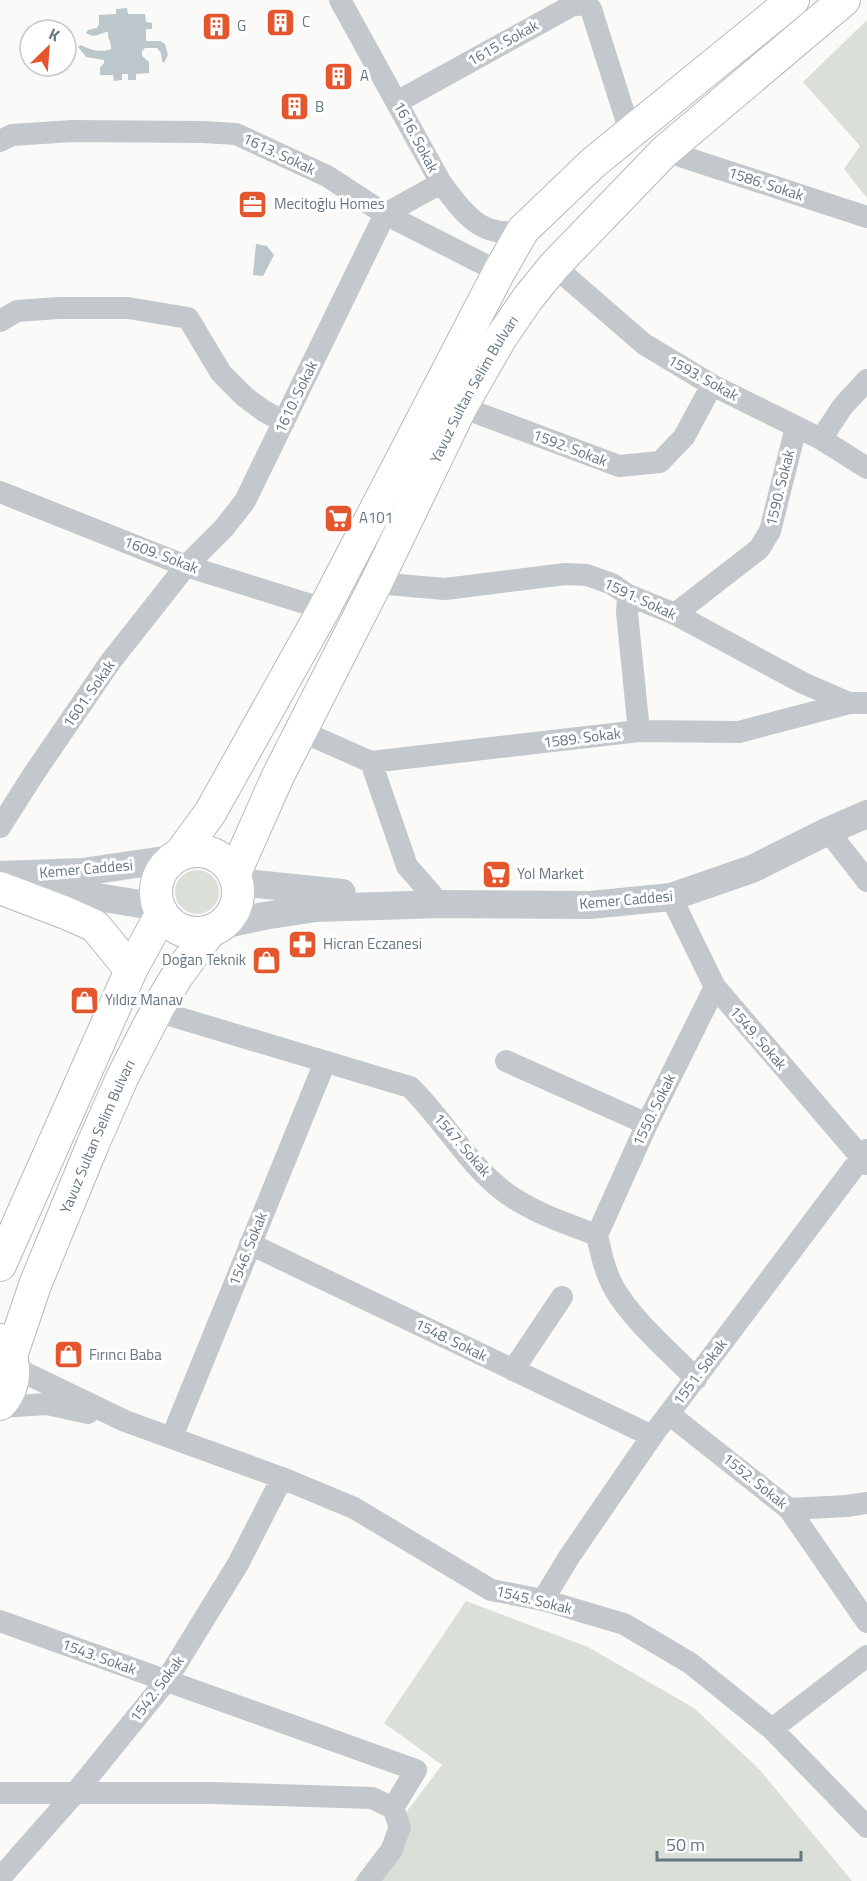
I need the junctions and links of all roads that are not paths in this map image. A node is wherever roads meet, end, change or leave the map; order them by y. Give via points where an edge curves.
1 (340, 0) edge
2 (844, 0) edge
3 (790, 1) edge
4 (397, 102) junction
5 (630, 132) junction
6 (0, 141) edge
7 (665, 151) junction
8 (441, 183) junction
9 (385, 213) junction
10 (867, 217) edge
11 (523, 230) junction
12 (554, 266) junction
13 (499, 272) junction
14 (0, 321) edge
15 (867, 380) edge
16 (712, 385) junction
17 (462, 407) junction
18 (284, 422) junction
19 (796, 427) junction
20 (821, 439) junction
21 (867, 468) edge
22 (0, 492) edge
23 (186, 566) junction
24 (376, 583) junction
25 (628, 595) junction
26 (324, 609) junction
27 (675, 614) junction
28 (858, 703) edge
29 (301, 731) junction
30 (639, 731) junction
31 (370, 762) junction
32 (867, 814) edge
33 (0, 827) edge
34 (828, 831) junction
35 (176, 856) junction
36 (0, 875) edge
37 (236, 878) junction
38 (0, 881) edge
39 (867, 881) edge
40 (0, 888) edge
41 (671, 897) junction
42 (440, 904) junction
43 (160, 910) junction
44 (216, 928) junction
45 (131, 970) junction
46 (715, 987) junction
47 (156, 1011) junction
48 (506, 1061) dead end
49 (325, 1062) junction
50 (647, 1124) junction
51 (865, 1157) edge
52 (867, 1184) edge
53 (597, 1235) junction
54 (250, 1244) junction
55 (1, 1262) edge
56 (562, 1298) dead end
57 (8, 1354) edge
58 (513, 1370) junction
59 (696, 1379) junction
60 (0, 1405) edge
61 (669, 1414) junction
62 (125, 1421) junction
63 (652, 1436) junction
64 (172, 1437) junction
65 (282, 1478) junction
66 (867, 1503) edge
67 (789, 1509) junction
68 (543, 1600) junction
69 (0, 1621) edge
70 (867, 1622) edge
71 (867, 1656) edge
72 (166, 1681) junction
73 (772, 1729) junction
74 (76, 1792) junction
75 (0, 1793) edge
76 (393, 1808) junction
77 (867, 1827) edge
78 (0, 1878) edge
79 (368, 1881) edge

1 - 4 street, 1616. Sokak
2 - 7 main road, Yavuz Sultan Selim Bulvarı
3 - 5 main road, Yavuz Sultan Selim Bulvarı
4 - 5 street, 1615. Sokak via 571,6 584,4 591,9
4 - 8 street, 1616. Sokak
5 - 11 main road, Yavuz Sultan Selim Bulvarı
6 - 9 street, 1613. Sokak via 12,135 72,131 236,134 327,176
7 - 10 street, 1586. Sokak
7 - 12 main road, Yavuz Sultan Selim Bulvarı
8 - 9 street
8 - 11 street, 1616. Sokak via 460,208 489,230
9 - 13 street, 1613. Sokak
9 - 18 street, 1610. Sokak
11 - 13 main road, Yavuz Sultan Selim Bulvarı
12 - 16 street, 1593. Sokak via 644,344
12 - 17 main road, Yavuz Sultan Selim Bulvarı via 500,339
13 - 26 main road, Yavuz Sultan Selim Bulvarı
14 - 18 street via 17,311 58,308 128,308 188,318 221,373 245,398
15 - 20 street
16 - 17 street, 1592. Sokak via 684,437 660,462 619,466
16 - 19 street, 1593. Sokak
17 - 24 main road, Yavuz Sultan Selim Bulvarı
18 - 23 street, 1610. Sokak via 245,501
19 - 20 street, 1593. Sokak
19 - 27 street, 1590. Sokak via 770,531 759,549
20 - 21 street, 1593. Sokak
22 - 23 street, 1609. Sokak
23 - 26 street, 1609. Sokak
23 - 33 street, 1601. Sokak via 111,661
24 - 25 street, 1591. Sokak via 445,589 565,574 587,575
24 - 29 main road, Yavuz Sultan Selim Bulvarı
25 - 27 street, 1591. Sokak
25 - 30 street
26 - 35 main road, Yavuz Sultan Selim Bulvarı via 210,813
27 - 28 street, 1591. Sokak via 803,683
28 - 30 street, 1589. Sokak via 739,732
29 - 31 street
29 - 37 main road, Yavuz Sultan Selim Bulvarı
30 - 31 street, 1589. Sokak
31 - 42 street via 407,866
32 - 34 street, Kemer Caddesi
34 - 39 street
34 - 41 street, Kemer Caddesi via 752,869
35 - 36 street, Kemer Caddesi via 82,872
35 - 37 main road via 192,850 215,854
35 - 43 main road via 162,869 157,881
37 - 42 street, Kemer Caddesi
37 - 44 main road via 236,906
38 - 43 street, Kemer Caddesi
40 - 45 main road via 95,926
41 - 42 street, Kemer Caddesi via 590,905
41 - 46 street, 1549. Sokak
42 - 44 street, Kemer Caddesi via 316,908
43 - 44 main road via 174,926 186,931 198,933
43 - 45 main road
44 - 47 main road, Yavuz Sultan Selim Bulvarı via 177,976
45 - 55 main road
46 - 50 street, 1550. Sokak
46 - 51 street, 1549. Sokak
47 - 49 street, 1547. Sokak
47 - 57 main road, Yavuz Sultan Selim Bulvarı via 93,1144
48 - 50 street
49 - 53 street, 1547. Sokak via 410,1087 504,1192 536,1212
49 - 54 street, 1546. Sokak
50 - 53 street, 1550. Sokak
51 - 52 street
51 - 59 street, 1551. Sokak
53 - 59 street via 614,1288 634,1316
54 - 58 street, 1548. Sokak
54 - 64 street, 1546. Sokak
56 - 58 street
57 - 60 main road, Yavuz Sultan Selim Bulvarı via 13,1378
57 - 62 street
58 - 63 street, 1548. Sokak
59 - 61 street, 1551. Sokak
60 - 62 street via 47,1404
61 - 63 street, 1551. Sokak
61 - 67 street, 1552. Sokak
62 - 64 street, 1545. Sokak
63 - 68 street, 1551. Sokak
64 - 65 street, 1545. Sokak
65 - 68 street, 1545. Sokak via 354,1508 491,1590
65 - 72 street, 1542. Sokak via 238,1564
66 - 67 street
67 - 70 street, 1552. Sokak
68 - 73 street, 1545. Sokak via 624,1624 690,1664
69 - 72 street, 1543. Sokak
71 - 73 street
72 - 74 street, 1542. Sokak
72 - 76 street, 1543. Sokak via 416,1770
73 - 77 street, 1545. Sokak
74 - 75 street
74 - 76 street via 372,1798
74 - 78 street, 1542. Sokak
76 - 79 street via 400,1827 391,1851

